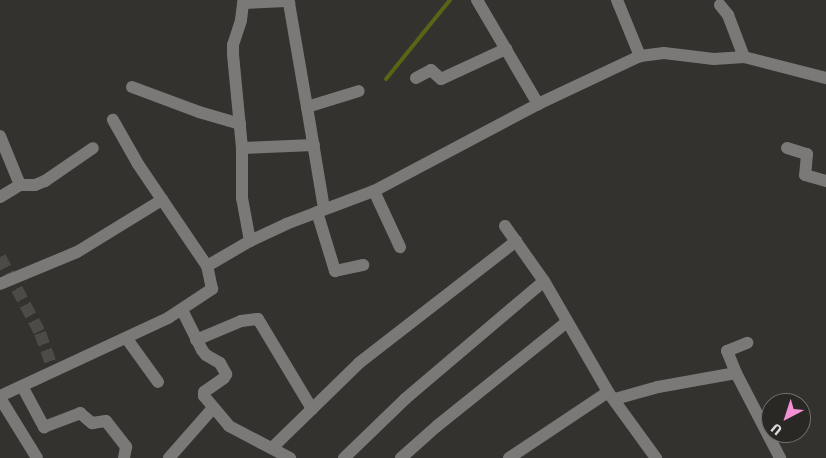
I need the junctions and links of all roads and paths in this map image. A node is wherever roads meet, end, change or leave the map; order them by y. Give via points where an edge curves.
1 (477, 0) edge
2 (617, 0) edge
3 (287, 1) edge
4 (243, 2) edge
5 (720, 5) dead end
6 (506, 49) junction
7 (640, 56) junction
8 (744, 57) junction
9 (416, 78) dead end
10 (826, 78) edge
11 (132, 87) dead end
12 (359, 91) dead end
13 (538, 104) junction
14 (308, 107) junction
15 (113, 120) dead end
16 (240, 124) junction
17 (0, 136) edge
18 (314, 145) junction
19 (93, 148) dead end
20 (242, 148) junction
21 (787, 148) dead end
22 (826, 181) edge
23 (20, 185) junction
24 (374, 191) junction
25 (0, 197) edge
26 (162, 200) junction
27 (320, 211) junction
28 (505, 226) dead end
29 (250, 241) junction
30 (516, 242) junction
31 (400, 246) dead end
32 (363, 265) dead end
33 (207, 266) junction
34 (544, 281) junction
35 (0, 284) edge
36 (182, 310) junction
37 (567, 322) junction
38 (127, 339) junction
39 (196, 340) junction
40 (747, 343) dead end
41 (736, 373) junction
42 (158, 382) dead end
43 (22, 386) junction
44 (611, 395) junction
45 (0, 397) edge
46 (213, 408) junction
47 (312, 409) junction
48 (273, 448) junction
49 (37, 458) edge
50 (124, 458) edge
51 (169, 458) edge
52 (290, 458) edge
53 (344, 458) edge
54 (401, 458) edge
55 (509, 458) edge
56 (656, 458) edge
57 (780, 458) edge

1 - 6 street
2 - 7 street
3 - 4 street
3 - 14 street
4 - 16 street via 233,45
5 - 8 street via 728,16
6 - 9 street via 441,79 431,70
6 - 13 street
7 - 8 street via 664,53 714,59
7 - 13 street
8 - 10 street
11 - 16 street
12 - 14 street
13 - 24 street
14 - 18 street
15 - 26 street
16 - 20 street
17 - 23 street
18 - 20 street
18 - 27 street
19 - 23 street via 46,181
20 - 29 street via 242,198
21 - 22 street via 807,154 805,175
23 - 25 street
24 - 27 street
24 - 31 street
26 - 33 street
26 - 35 street via 77,252
27 - 29 street
27 - 32 street via 335,271
28 - 30 street
29 - 33 street
30 - 34 street
30 - 47 street via 359,363
33 - 36 street via 212,289
34 - 37 street
34 - 53 street via 405,399
36 - 38 street
36 - 39 street
37 - 44 street
37 - 54 street
38 - 42 street
38 - 43 street
39 - 46 street via 206,355 220,363 226,374 204,392
39 - 47 street via 241,321 258,319
40 - 41 street via 727,351
41 - 44 street
41 - 57 street
43 - 45 street
43 - 50 street via 44,426 80,413 92,423 106,421 126,447
44 - 55 street
44 - 56 street
45 - 49 street
46 - 48 street via 236,431
46 - 51 street
47 - 48 street
48 - 52 street

